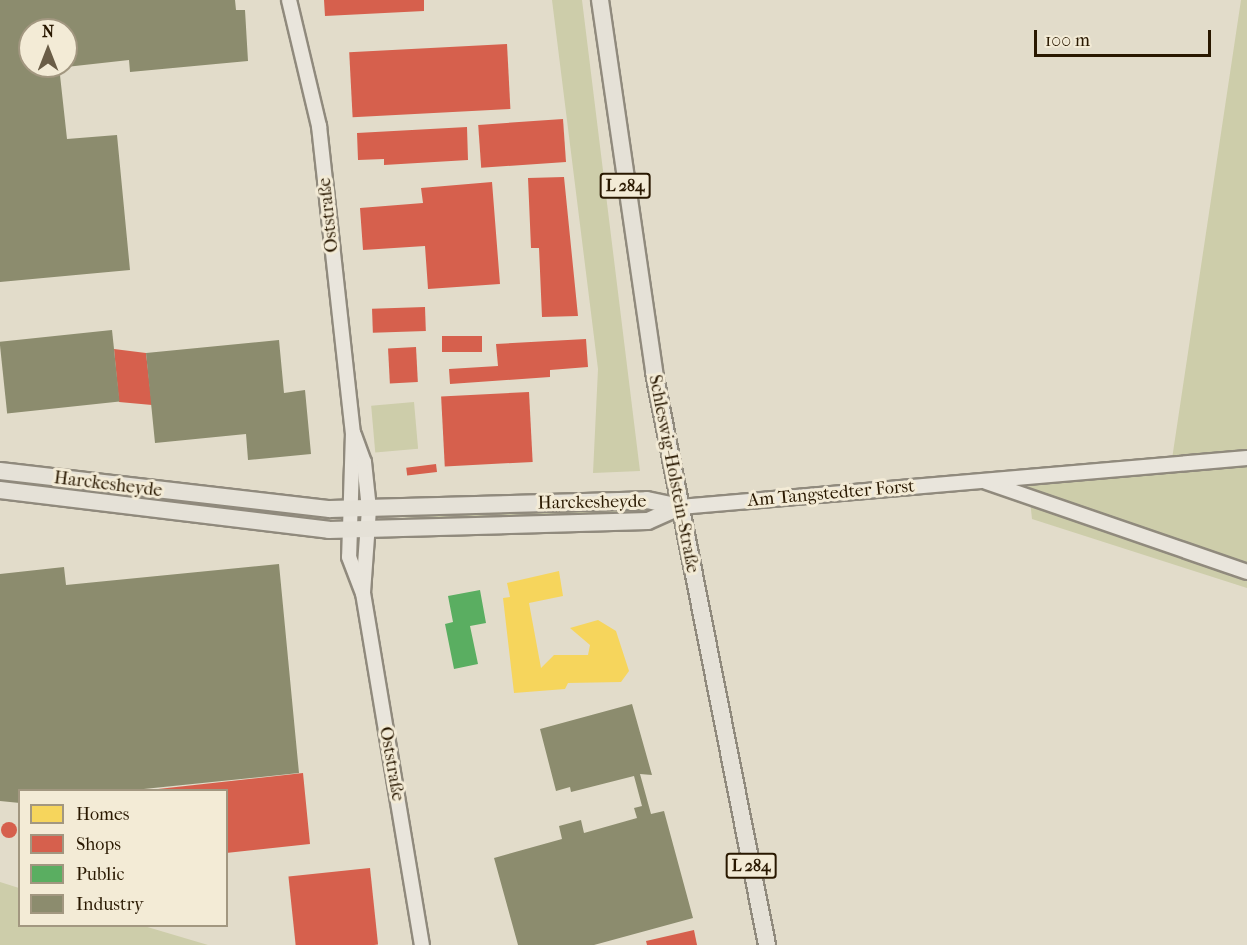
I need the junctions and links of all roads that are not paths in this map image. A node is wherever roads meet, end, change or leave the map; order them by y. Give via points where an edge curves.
1 (289, 0) edge
2 (600, 0) edge
3 (353, 433) junction
4 (1247, 458) edge
5 (0, 471) edge
6 (981, 481) junction
7 (0, 490) edge
8 (680, 507) junction
9 (348, 509) junction
10 (369, 509) junction
11 (348, 530) junction
12 (369, 530) junction
13 (1247, 572) edge
14 (363, 593) junction
15 (421, 940) edge
16 (432, 945) edge
17 (767, 945) edge

1 - 3 street, Oststraße via 319,126
2 - 8 main road, Schleswig-Holstein-Straße / L 284 via 638,283
3 - 9 street, Oststraße
3 - 10 street, Oststraße via 364,462
4 - 6 street, Am Tangstedter Forst
5 - 9 main road, Harckesheyde
6 - 8 street, Am Tangstedter Forst
6 - 13 street, Am Tangstedter Forst
7 - 11 main road, Harckesheyde
8 - 10 main road, Harckesheyde via 647,500
8 - 12 main road, Harckesheyde via 648,521
8 - 17 main road, Schleswig-Holstein-Straße / L 284
9 - 10 main road, Harckesheyde
9 - 11 street, Oststraße
10 - 12 street, Oststraße
11 - 12 main road, Harckesheyde
11 - 14 street, Oststraße via 349,557
12 - 14 street, Oststraße
14 - 15 street, Oststraße
15 - 16 street, Oststraße

